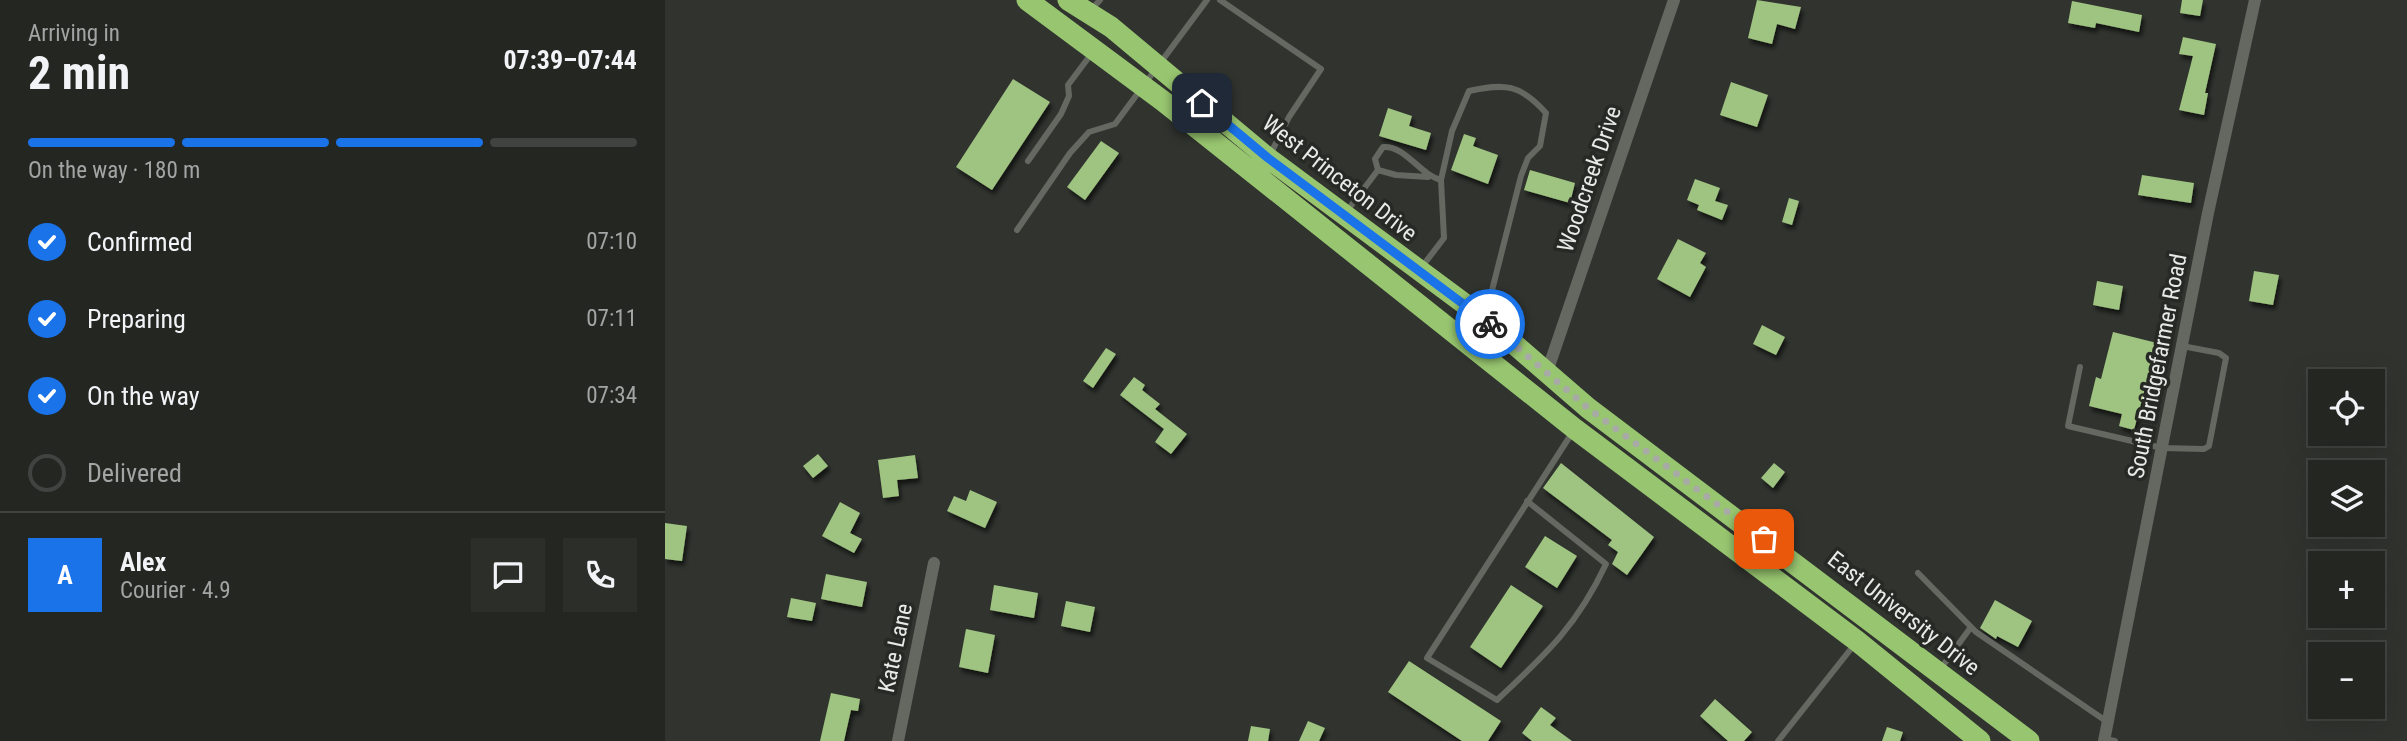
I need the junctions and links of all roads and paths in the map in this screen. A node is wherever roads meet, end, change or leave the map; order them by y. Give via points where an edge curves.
1 (1027, 0) edge
2 (1068, 0) edge
3 (1207, 0) edge
4 (1220, 0) edge
5 (1674, 0) edge
6 (2255, 0) edge
7 (1093, 7) edge
8 (1093, 51) junction
9 (1158, 68) junction
10 (1143, 88) junction
11 (1268, 158) junction
12 (1028, 161) dead end
13 (1378, 170) junction
14 (1428, 177) junction
15 (1441, 180) junction
16 (1344, 216) junction
17 (1017, 230) dead end
18 (1418, 272) junction
19 (1485, 319) junction
20 (2182, 346) junction
21 (2080, 367) dead end
22 (1547, 372) junction
23 (1588, 408) junction
24 (1575, 429) junction
25 (2162, 448) junction
26 (1527, 501) junction
27 (934, 563) dead end
28 (1918, 573) dead end
29 (1971, 628) junction
30 (1857, 640) junction
31 (1938, 672) junction
32 (2108, 723) junction
33 (2108, 740) edge
34 (898, 741) edge
35 (1778, 741) edge
36 (1980, 741) edge
37 (2029, 741) edge

1 - 8 highway
2 - 7 highway, West Princeton Drive
3 - 9 lane
4 - 11 lane via 1321,69
5 - 22 street, Woodcreek Drive
6 - 20 street, South Bridgefarmer Road
7 - 9 highway, West Princeton Drive
8 - 10 highway
8 - 12 lane via 1069,85 1061,114
9 - 10 lane
9 - 11 highway, West Princeton Drive
10 - 17 lane via 1115,124 1089,132 1070,153
10 - 24 highway
11 - 16 highway, West Princeton Drive
13 - 14 lane
13 - 14 lane via 1377,153 1388,147
13 - 16 lane
14 - 15 lane
15 - 18 lane via 1444,238
15 - 19 lane via 1452,131 1469,91 1501,84 1532,98 1546,113 1540,146 1528,158 1521,176
16 - 18 highway, West Princeton Drive
18 - 19 highway, West Princeton Drive
19 - 22 highway, West Princeton Drive
20 - 25 street, South Bridgefarmer Road
20 - 25 lane via 2226,358 2215,424 2204,449
21 - 25 lane via 2068,426
22 - 23 highway, East University Drive
23 - 24 lane
23 - 31 highway, East University Drive
24 - 26 lane
24 - 30 highway
25 - 32 street, South Bridgefarmer Road
26 - 26 lane via 1427,658 1497,700 1552,648 1588,603 1606,564
27 - 34 street, Kate Lane
28 - 29 lane
29 - 31 lane
29 - 32 lane
30 - 35 lane
30 - 36 highway
31 - 37 highway, East University Drive
32 - 33 street, South Bridgefarmer Road

